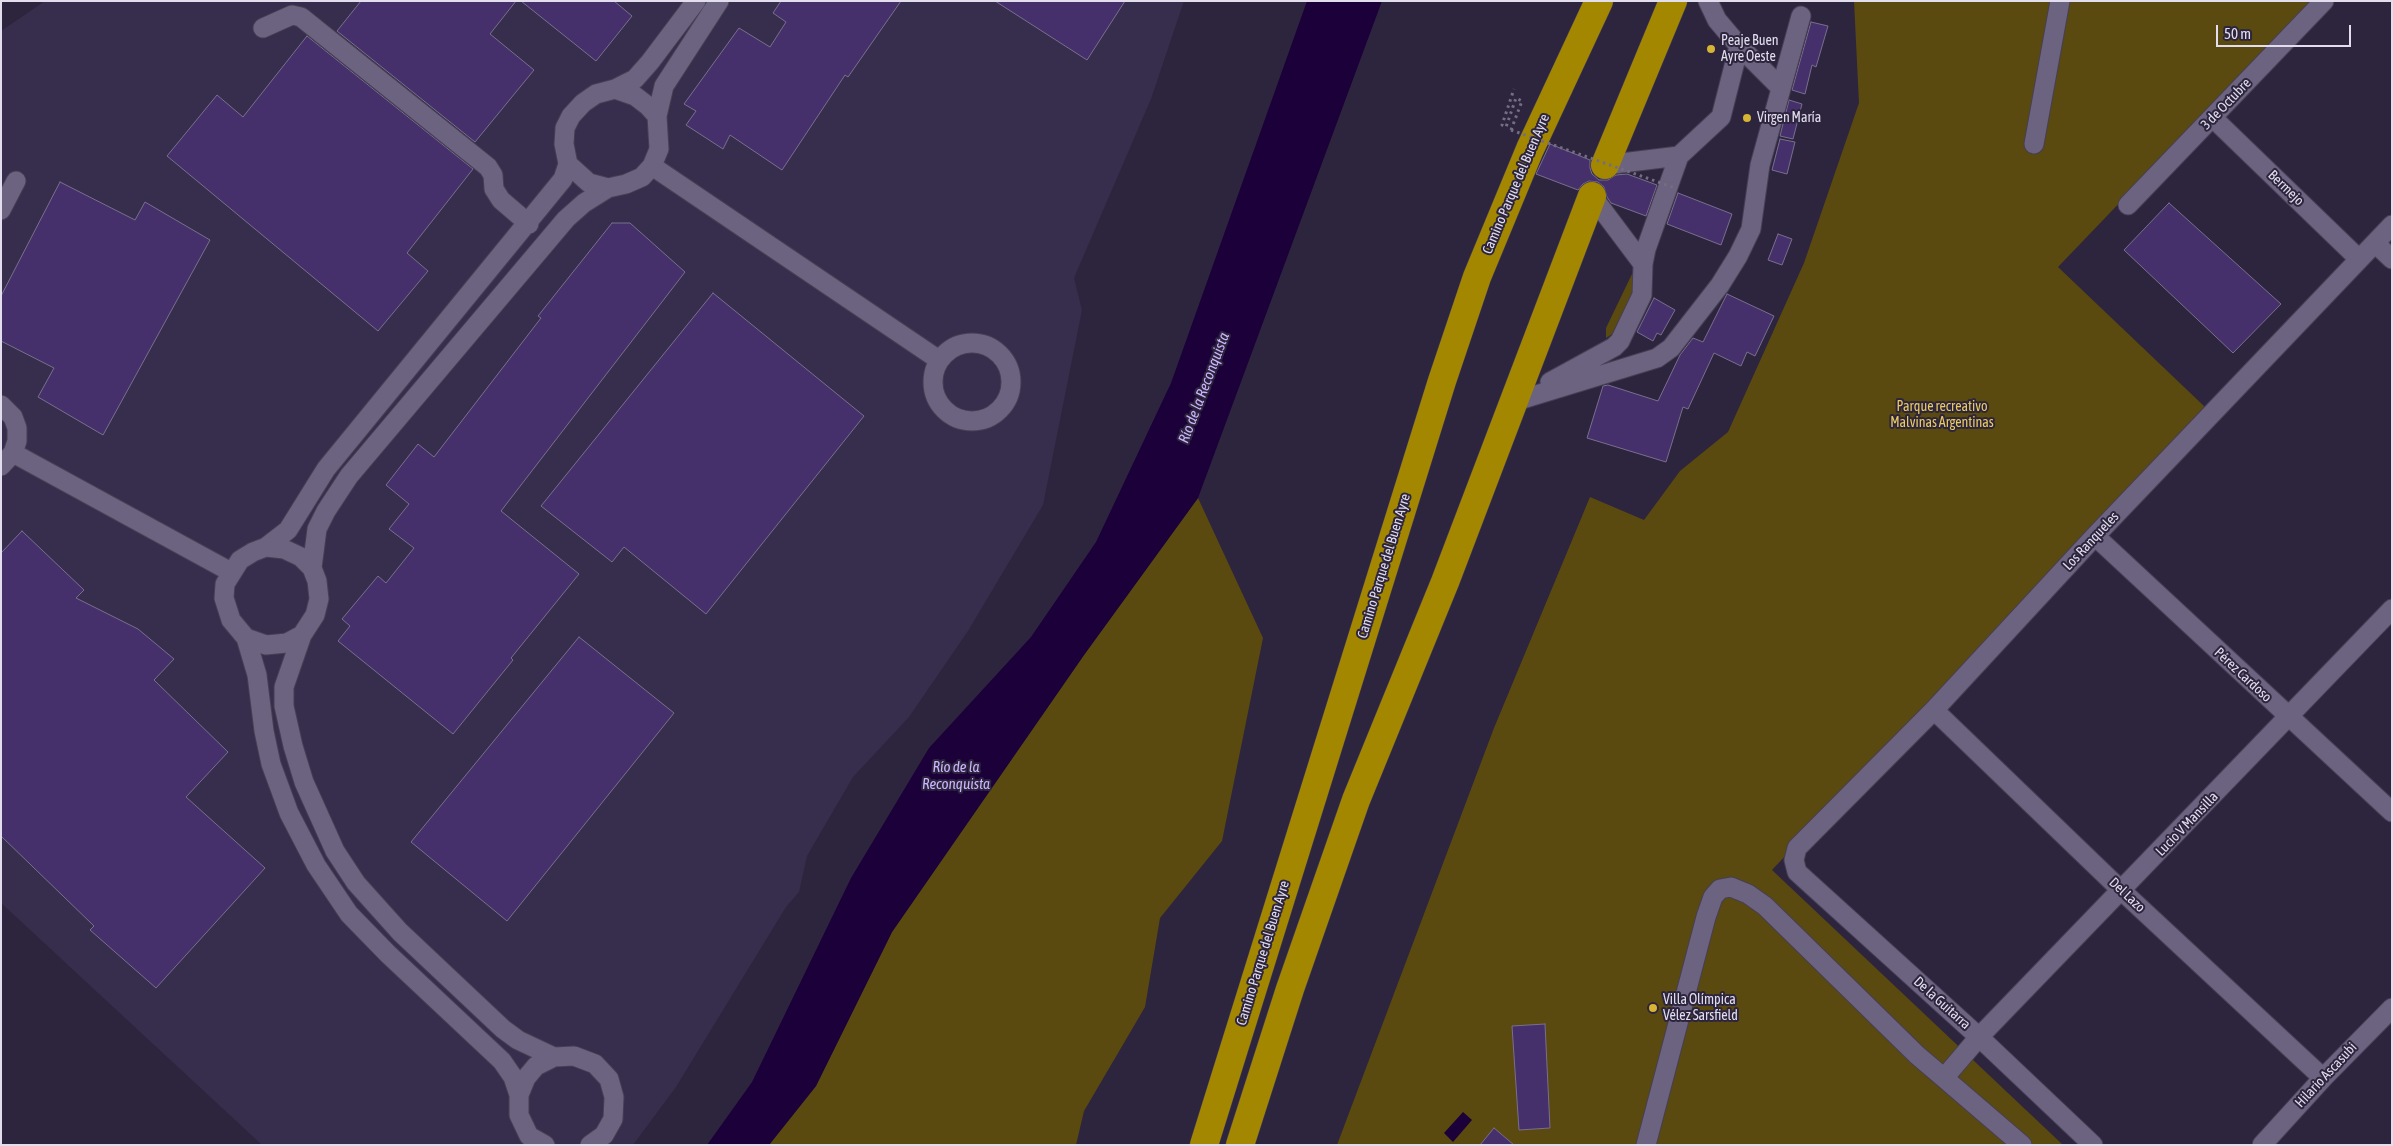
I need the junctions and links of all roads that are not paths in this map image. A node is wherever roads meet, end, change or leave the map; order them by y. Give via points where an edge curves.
1 (696, 1) edge
2 (719, 1) edge
3 (1599, 1) edge
4 (1673, 1) edge
5 (1708, 1) edge
6 (2060, 1) edge
7 (2324, 1) edge
8 (1800, 16) dead end
9 (263, 28) dead end
10 (1739, 46) junction
11 (1780, 87) junction
12 (615, 89) junction
13 (657, 116) junction
14 (2214, 118) junction
15 (2034, 144) dead end
16 (1679, 156) junction
17 (568, 164) junction
18 (1605, 165) joint
19 (652, 166) junction
20 (16, 181) dead end
21 (608, 188) junction
22 (1592, 196) joint
23 (2128, 205) dead end
24 (1, 210) edge
25 (529, 224) junction
26 (2392, 225) edge
27 (2375, 243) junction
28 (2359, 259) junction
29 (2392, 259) edge
30 (1643, 264) junction
31 (939, 360) junction
32 (1514, 402) junction
33 (1, 405) edge
34 (7, 459) edge
35 (2095, 536) junction
36 (266, 547) junction
37 (312, 568) junction
38 (230, 572) junction
39 (2392, 609) edge
40 (302, 635) junction
41 (246, 638) junction
42 (1934, 710) junction
43 (2289, 718) junction
44 (2392, 812) edge
45 (1794, 860) joint
46 (2122, 891) junction
47 (2392, 1008) edge
48 (1979, 1037) junction
49 (554, 1057) junction
50 (1944, 1078) junction
51 (2323, 1078) junction
52 (518, 1095) junction
53 (532, 1142) edge
54 (590, 1145) edge
55 (1204, 1145) edge
56 (1240, 1145) edge
57 (1646, 1145) edge
58 (2022, 1145) edge
59 (2094, 1145) edge
60 (2262, 1145) edge

1 - 12 street via 635,79
2 - 13 street via 664,86
3 - 55 highway, Camino Parque del Buen Ayre via 1530,149 1474,286
4 - 18 highway
5 - 10 street via 1717,20
6 - 15 street
7 - 14 street, 3 de Octubre
8 - 11 street
9 - 25 street via 292,15 301,17 488,167 501,200
10 - 11 street
10 - 16 street via 1721,117
11 - 32 street via 1760,165 1751,229 1720,285 1671,348 1657,358
12 - 13 street via 635,96
12 - 17 street via 596,94 571,116 565,128
13 - 19 street via 659,149
14 - 23 street, 3 de Octubre
14 - 28 street, Bermejo
16 - 18 street
16 - 30 street
17 - 21 street via 589,183
17 - 25 street via 563,179
19 - 21 street via 642,177
19 - 31 street
20 - 24 street
21 - 37 street via 566,219 349,476 317,529
22 - 30 street
22 - 32 highway
25 - 36 street via 326,469 288,530
26 - 27 street, Los Ranqueles
27 - 28 street, Los Ranqueles
27 - 29 street
28 - 35 street, Los Ranqueles
30 - 32 street via 1642,294 1620,341
31 - 31 street via 932,386 944,411 956,419 983,421 1005,405 1012,381 1010,369 994,350 983,344 959,345
32 - 56 highway via 1356,800
33 - 34 street via 17,428 17,441
34 - 38 street
35 - 42 street, Los Ranqueles
35 - 43 street, Pérez Cardoso
36 - 37 street via 284,549 301,557
36 - 38 street via 240,560
37 - 40 street via 319,599 315,615
38 - 41 street via 224,598 231,620
39 - 43 street, Lucio V Mansilla
40 - 41 street via 287,643 266,645
40 - 49 street via 284,687 284,706 304,782 335,851 373,904 503,1029
41 - 52 street via 257,675 271,764 289,813 316,865 362,927 502,1061 513,1077
42 - 45 street, Los Ranqueles via 1797,848
42 - 46 street, Del Lazo
43 - 44 street, Pérez Cardoso
43 - 46 street, Lucio V Mansilla
45 - 48 street, De la Guitarra via 1797,872 1807,882
46 - 48 street, Lucio V Mansilla
46 - 51 street, Del Lazo
47 - 51 street, Hilario Ascasubi
48 - 50 street, Lucio V Mansilla
48 - 59 street, De la Guitarra
49 - 52 street via 536,1066
49 - 54 street via 574,1056 595,1064 609,1079 614,1097 613,1119 604,1135
50 - 57 street via 1765,906 1730,887 1720,889 1713,897 1706,917
50 - 58 street
51 - 60 street, Hilario Ascasubi
52 - 53 street via 519,1115

